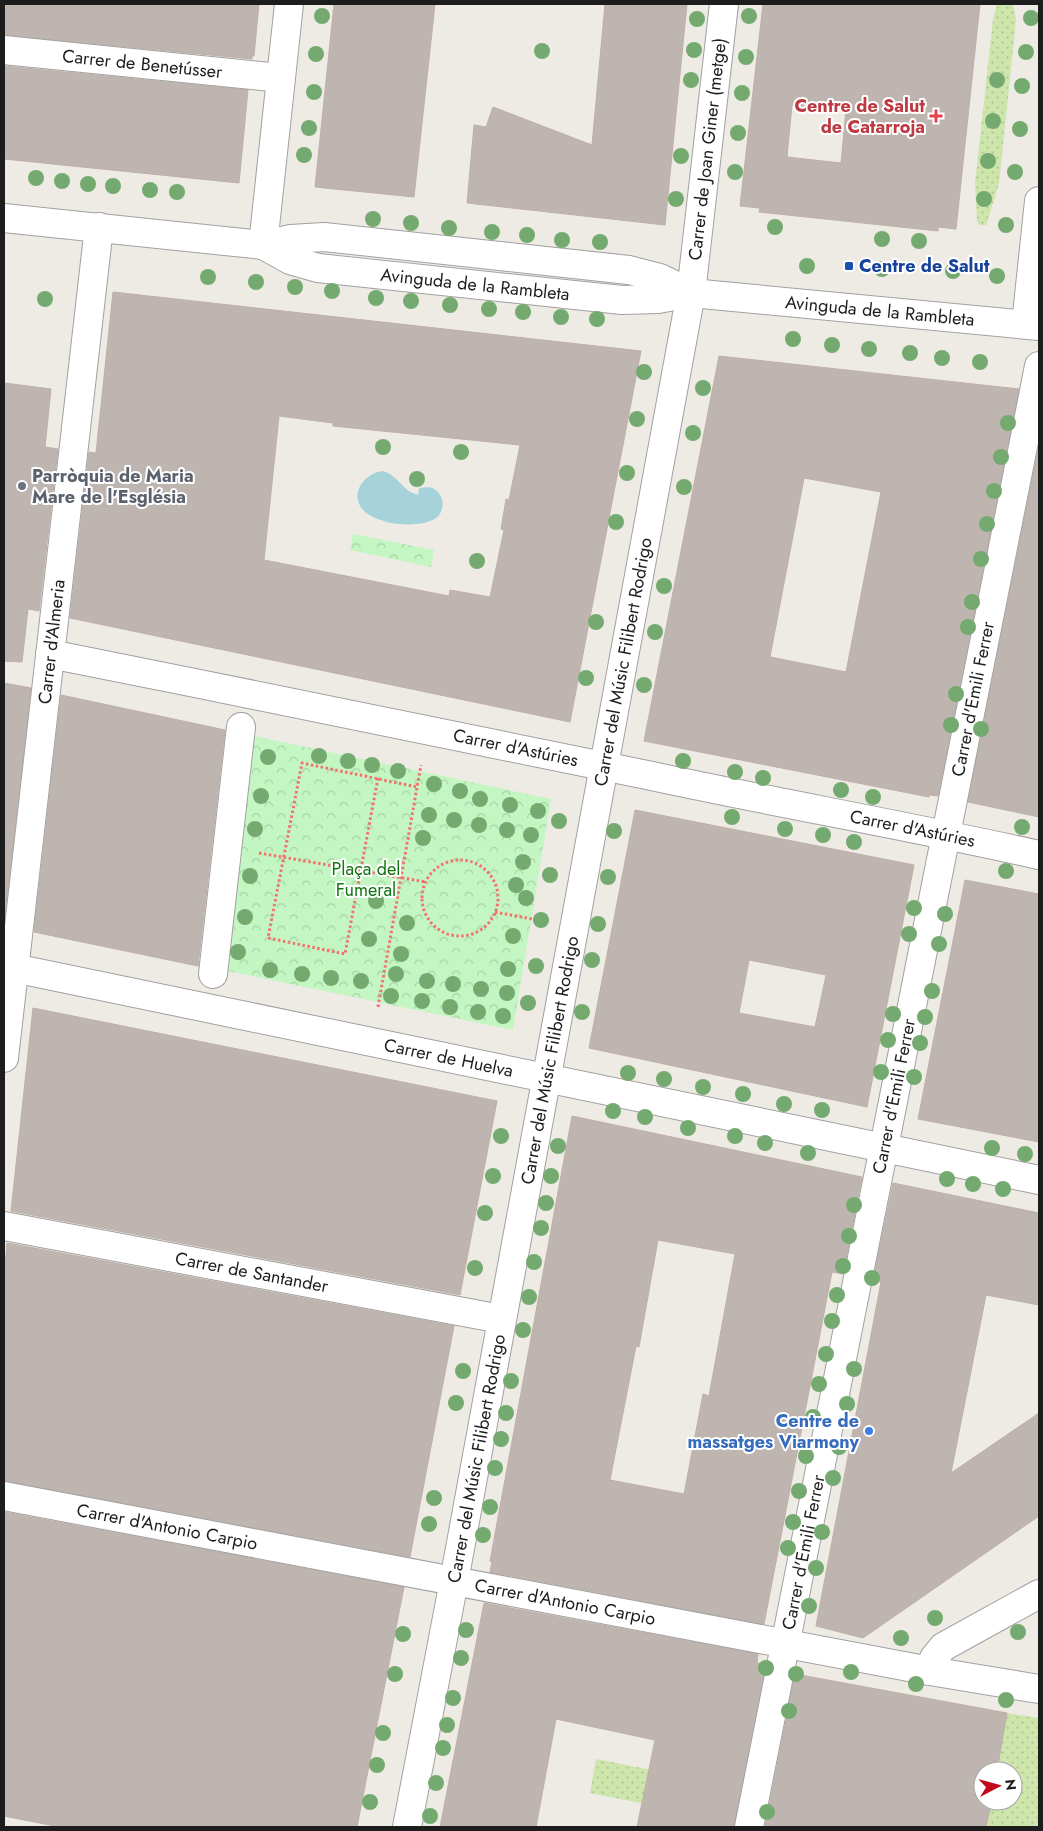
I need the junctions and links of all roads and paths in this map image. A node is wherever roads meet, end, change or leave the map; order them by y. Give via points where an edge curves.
1 (289, 4) edge
2 (724, 4) edge
3 (4, 50) edge
4 (281, 78) junction
5 (1039, 201) edge
6 (4, 218) edge
7 (99, 227) junction
8 (263, 245) junction
9 (691, 293) junction
10 (1033, 325) edge
11 (1039, 366) edge
12 (50, 654) junction
13 (240, 726) dead end
14 (421, 765) dead end
15 (605, 766) junction
16 (378, 778) junction
17 (417, 787) junction
18 (946, 834) junction
19 (227, 848) junction
20 (1039, 855) edge
21 (283, 857) junction
22 (361, 871) junction
23 (401, 878) junction
24 (426, 882) junction
25 (495, 912) junction
26 (537, 920) dead end
27 (9, 967) edge
28 (213, 974) dead end
29 (378, 1008) dead end
30 (4, 1058) edge
31 (547, 1078) junction
32 (884, 1147) junction
33 (1039, 1180) edge
34 (4, 1226) edge
35 (502, 1320) junction
36 (4, 1496) edge
37 (454, 1581) junction
38 (1039, 1594) edge
39 (785, 1644) junction
40 (930, 1671) junction
41 (1039, 1689) edge
42 (407, 1827) edge
43 (749, 1827) edge

1 - 4 street
2 - 9 street, Carrer de Joan Giner (metge)
3 - 4 street, Carrer de Benetússer
4 - 8 street
5 - 10 street
6 - 7 street, Avinguda de la Rambleta
7 - 8 street, Avinguda de la Rambleta
7 - 12 street, Carrer d'Almeria
8 - 9 street, Avinguda de la Rambleta via 290,260 318,268 622,300 658,299
9 - 10 street, Avinguda de la Rambleta
9 - 15 street, Carrer del Músic Filibert Rodrigo
11 - 18 street, Carrer d'Emili Ferrer
12 - 15 street, Carrer d'Astúries
12 - 27 street, Carrer d'Almeria
13 - 19 street
14 - 17 path
15 - 18 street, Carrer d'Astúries
15 - 31 street, Carrer del Músic Filibert Rodrigo
16 - 17 path
16 - 21 path via 302,763
16 - 22 path
17 - 23 path
18 - 20 street, Carrer d'Astúries
18 - 32 street, Carrer d'Emili Ferrer
19 - 21 path
19 - 28 street
21 - 22 path
21 - 22 path via 268,938 345,954
22 - 23 path
23 - 24 path
23 - 29 path
24 - 25 path via 438,866 450,861 475,863 494,880 498,892
24 - 25 path via 421,898 424,911 429,922 439,931 451,936 475,934 486,926
25 - 26 path
27 - 30 street, Carrer d'Almeria
27 - 31 street, Carrer de Huelva
31 - 32 street, Carrer de Huelva
31 - 35 street, Carrer del Músic Filibert Rodrigo
32 - 33 street, Carrer de Huelva
32 - 39 street, Carrer d'Emili Ferrer
34 - 35 street, Carrer de Santander
35 - 37 street, Carrer del Músic Filibert Rodrigo
36 - 37 street, Carrer d'Antonio Carpio
37 - 39 street, Carrer d'Antonio Carpio
37 - 42 street, Carrer del Músic Filibert Rodrigo
38 - 40 street via 943,1647 934,1658
39 - 40 street, Carrer d'Antonio Carpio
39 - 43 street, Carrer d'Emili Ferrer
40 - 41 street, Carrer d'Antonio Carpio

